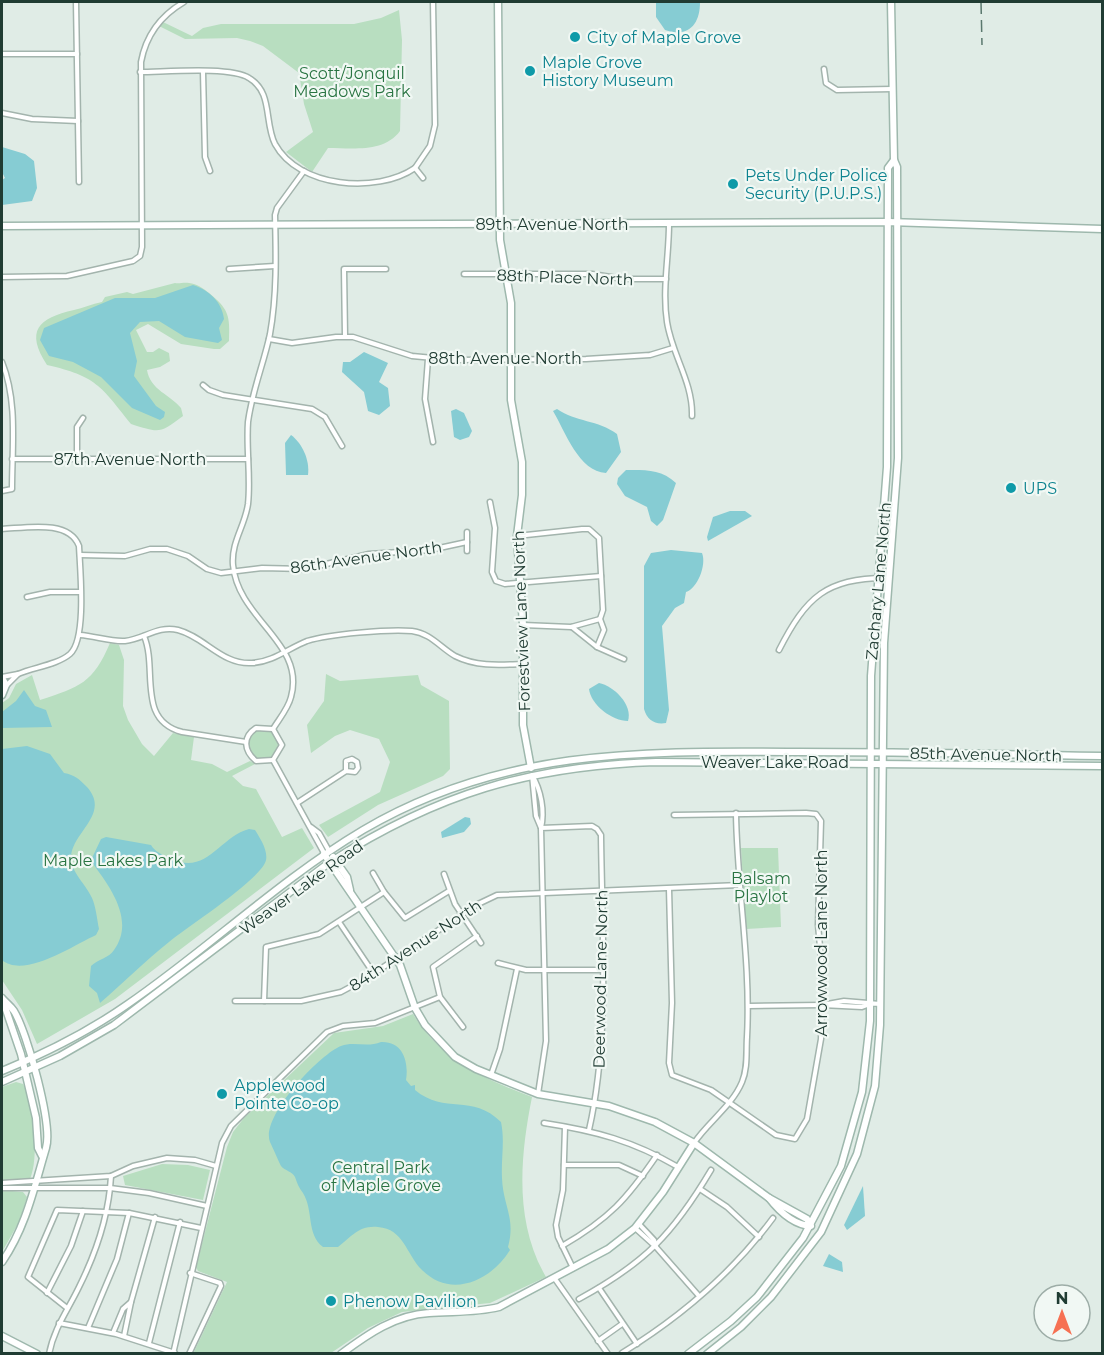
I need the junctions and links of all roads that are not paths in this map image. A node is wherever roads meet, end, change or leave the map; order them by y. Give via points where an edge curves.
1 (76, 2) edge
2 (182, 2) edge
3 (433, 2) edge
4 (498, 2) edge
5 (891, 2) edge
6 (2, 54) edge
7 (76, 54) junction
8 (824, 69) dead end
9 (140, 72) junction
10 (203, 72) junction
11 (893, 89) junction
12 (2, 113) edge
13 (78, 121) junction
14 (894, 160) junction
15 (415, 168) junction
16 (210, 171) dead end
17 (304, 171) junction
18 (423, 178) dead end
19 (79, 182) dead end
20 (889, 222) junction
21 (899, 223) junction
22 (501, 224) junction
23 (669, 224) junction
24 (142, 225) junction
25 (275, 225) junction
26 (2, 226) edge
27 (1102, 229) edge
28 (275, 266) junction
29 (228, 269) dead end
30 (386, 269) dead end
31 (464, 274) dead end
32 (505, 274) junction
33 (2, 276) edge
34 (666, 279) junction
35 (345, 336) junction
36 (269, 339) junction
37 (673, 348) junction
38 (428, 359) junction
39 (511, 360) junction
40 (2, 362) edge
41 (203, 385) dead end
42 (252, 400) junction
43 (692, 416) dead end
44 (83, 418) dead end
45 (433, 442) dead end
46 (342, 446) dead end
47 (12, 459) junction
48 (77, 459) junction
49 (248, 459) junction
50 (2, 491) edge
51 (490, 502) dead end
52 (2, 529) edge
53 (467, 532) dead end
54 (517, 536) junction
55 (467, 542) junction
56 (467, 551) dead end
57 (80, 555) junction
58 (234, 571) junction
59 (601, 576) junction
60 (878, 578) junction
61 (888, 578) junction
62 (520, 583) junction
63 (80, 592) junction
64 (27, 597) dead end
65 (875, 615) junction
66 (600, 619) junction
67 (523, 625) junction
68 (571, 627) junction
69 (80, 635) junction
70 (144, 636) junction
71 (597, 647) junction
72 (779, 650) dead end
73 (285, 652) junction
74 (884, 654) junction
75 (624, 660) dead end
76 (523, 664) junction
77 (18, 674) junction
78 (2, 677) edge
79 (6, 685) junction
80 (2, 695) edge
81 (273, 729) junction
82 (246, 742) junction
83 (870, 752) junction
84 (882, 752) junction
85 (1102, 756) edge
86 (273, 760) junction
87 (870, 762) junction
88 (882, 763) junction
89 (531, 765) junction
90 (1102, 766) edge
91 (346, 771) dead end
92 (532, 775) junction
93 (297, 803) junction
94 (736, 813) junction
95 (674, 815) dead end
96 (541, 828) junction
97 (327, 852) junction
98 (332, 861) junction
99 (374, 873) dead end
100 (444, 874) dead end
101 (740, 885) junction
102 (669, 889) junction
103 (601, 890) junction
104 (449, 891) junction
105 (384, 892) junction
106 (542, 892) junction
107 (362, 907) junction
108 (462, 914) junction
109 (339, 922) junction
110 (477, 936) junction
111 (481, 943) dead end
112 (396, 959) junction
113 (498, 963) dead end
114 (517, 969) junction
115 (546, 970) junction
116 (601, 970) junction
117 (374, 974) junction
118 (440, 997) junction
119 (2, 999) edge
120 (235, 1001) dead end
121 (264, 1001) junction
122 (870, 1004) junction
123 (881, 1004) junction
124 (822, 1005) junction
125 (749, 1006) junction
126 (415, 1008) junction
127 (463, 1027) dead end
128 (32, 1059) junction
129 (23, 1062) junction
130 (34, 1068) junction
131 (2, 1071) edge
132 (25, 1072) junction
133 (491, 1075) junction
134 (2, 1082) edge
135 (538, 1094) junction
136 (730, 1102) junction
137 (595, 1103) junction
138 (544, 1123) dead end
139 (565, 1126) junction
140 (589, 1130) junction
141 (694, 1143) junction
142 (657, 1155) junction
143 (42, 1156) junction
144 (564, 1165) junction
145 (216, 1166) junction
146 (678, 1167) junction
147 (711, 1170) dead end
148 (111, 1176) junction
149 (643, 1176) junction
150 (37, 1185) junction
151 (2, 1186) edge
152 (110, 1188) junction
153 (700, 1189) junction
154 (207, 1206) junction
155 (83, 1210) junction
156 (106, 1211) junction
157 (129, 1213) junction
158 (155, 1217) junction
159 (773, 1218) dead end
160 (180, 1222) junction
161 (637, 1226) junction
162 (811, 1226) junction
163 (201, 1228) junction
164 (821, 1232) junction
165 (759, 1237) junction
166 (562, 1246) junction
167 (656, 1247) junction
168 (2, 1262) edge
169 (573, 1269) junction
170 (190, 1273) junction
171 (555, 1279) junction
172 (599, 1288) junction
173 (47, 1293) junction
174 (699, 1296) junction
175 (579, 1299) dead end
176 (131, 1302) junction
177 (67, 1308) junction
178 (59, 1323) junction
179 (622, 1324) junction
180 (88, 1328) junction
181 (113, 1333) junction
182 (2, 1336) edge
183 (124, 1336) junction
184 (598, 1341) junction
185 (149, 1343) junction
186 (637, 1344) junction
187 (37, 1353) edge
188 (49, 1353) edge
189 (174, 1353) edge
190 (189, 1353) edge
191 (341, 1353) edge
192 (608, 1353) edge
193 (622, 1353) edge
194 (688, 1353) edge
195 (707, 1353) edge

1 - 7 street
2 - 9 street via 152,31
3 - 15 street via 435,125 430,147
4 - 22 main road, Forestview Lane North
5 - 11 main road, Zachary Lane North
6 - 7 street
7 - 13 street
8 - 11 street via 826,83 834,89
9 - 10 street
9 - 24 street
10 - 16 street via 205,157
10 - 17 street via 237,72 258,84 265,98 274,142
11 - 14 main road, Zachary Lane North
12 - 13 street
13 - 19 street
14 - 20 main road, Zachary Lane North via 888,168
14 - 21 main road, Zachary Lane North
15 - 17 street via 395,179 377,182 326,181
15 - 18 street
17 - 25 street via 277,208
20 - 21 main road, 89th Avenue North
20 - 23 main road, 89th Avenue North
20 - 60 main road, Zachary Lane North via 887,466
21 - 27 main road, 89th Avenue North
21 - 61 main road, Zachary Lane North via 898,458
22 - 23 main road, 89th Avenue North
22 - 25 main road, 89th Avenue North
22 - 32 main road, Forestview Lane North
23 - 34 street
24 - 25 main road, 89th Avenue North
24 - 26 main road, 89th Avenue North
24 - 33 street via 142,252 133,261 67,276
25 - 28 street
28 - 29 street
28 - 36 street
30 - 35 street via 344,269
31 - 32 street, 88th Place North
32 - 34 street, 88th Place North
32 - 39 main road, Forestview Lane North via 511,303
34 - 37 street via 667,320
35 - 36 street, 88th Avenue North via 292,344
35 - 38 street, 88th Avenue North
36 - 42 street
37 - 39 street, 88th Avenue North via 650,355
37 - 43 street via 689,384
38 - 39 street, 88th Avenue North
38 - 45 street via 425,399
39 - 54 main road, Forestview Lane North via 522,480
40 - 47 street via 12,399
41 - 42 street via 216,393
42 - 46 street via 316,411 325,417
42 - 49 street
44 - 48 street via 77,427
47 - 48 street, 87th Avenue North
47 - 50 street via 12,489
48 - 49 street, 87th Avenue North
49 - 58 street via 248,502 234,544
51 - 62 street via 495,528 493,577 500,583
52 - 57 street via 66,530 77,539
53 - 55 street
54 - 59 street via 590,529 599,538
54 - 62 main road, Forestview Lane North
55 - 56 street
55 - 58 street, 86th Avenue North via 430,550 369,554 305,569
57 - 58 street, 86th Avenue North via 125,556 167,549 181,552 213,572
57 - 63 street
58 - 73 street via 246,605
59 - 62 street
59 - 66 street
60 - 61 street
60 - 65 main road, Zachary Lane North
60 - 72 street via 852,579 819,595 795,620
61 - 74 main road, Zachary Lane North
62 - 67 main road, Forestview Lane North
63 - 64 street
63 - 69 street
65 - 74 main road via 878,650
65 - 83 main road, Zachary Lane North
66 - 68 street
66 - 71 street via 604,630
67 - 68 street
67 - 76 main road, Forestview Lane North
68 - 71 street
69 - 70 street via 121,641
69 - 77 street via 72,653 63,659
70 - 73 street via 159,630 179,630 226,657 250,663
70 - 82 street via 151,664 152,706 157,717 171,729
71 - 75 street
73 - 76 street via 329,637 411,631 471,662
73 - 81 street via 293,685 291,699
74 - 84 main road, Zachary Lane North
76 - 89 main road, Forestview Lane North via 524,725
77 - 78 street
77 - 79 street
78 - 79 main road
79 - 80 main road
81 - 82 street via 256,728
81 - 86 street via 282,745
82 - 86 street via 247,751 256,761
83 - 84 main road, 85th Avenue North
83 - 87 main road, Zachary Lane North
83 - 89 main road, Weaver Lake Road via 617,753
84 - 85 main road, 85th Avenue North
84 - 88 main road, Zachary Lane North
86 - 93 street
87 - 88 main road, Weaver Lake Road
87 - 92 main road, Weaver Lake Road via 656,762 585,766
87 - 122 main road, Zachary Lane North
88 - 90 main road, 85th Avenue North
88 - 123 main road, Zachary Lane North
89 - 92 main road, Forestview Lane North
89 - 97 main road, Weaver Lake Road via 427,798
91 - 93 street
92 - 96 street, Forestview Lane North
92 - 98 main road, Weaver Lake Road via 504,781 422,811
93 - 97 street via 319,833
94 - 95 street
94 - 101 street
94 - 124 street, Arrowwood Lane North via 818,816 822,826 818,925
96 - 103 street, Deerwood Lane North via 597,829 601,835
96 - 106 street, Forestview Lane North
97 - 98 main road
97 - 128 main road, Weaver Lake Road via 130,1003
98 - 107 main road
98 - 130 main road, Weaver Lake Road via 145,1004
99 - 105 street
100 - 104 street
101 - 102 street, 84th Avenue North
101 - 125 street
102 - 103 street, 84th Avenue North
102 - 136 street via 672,1075
103 - 106 street, 84th Avenue North
103 - 116 street, Deerwood Lane North
104 - 105 street via 405,918
104 - 108 street
105 - 107 street
106 - 108 street, 84th Avenue North via 493,896
106 - 115 street, Forestview Lane North
107 - 109 street
107 - 112 main road
108 - 110 street
108 - 112 street, 84th Avenue North
109 - 117 street
109 - 121 street via 307,939 270,945 264,950
110 - 111 street
110 - 118 street via 433,967
112 - 117 street, 84th Avenue North
112 - 126 main road
113 - 114 street
114 - 115 street
114 - 133 street
115 - 116 street
115 - 135 street, Forestview Lane North via 546,1049
116 - 137 street, Deerwood Lane North via 600,1064
117 - 121 street, 84th Avenue North via 333,995 301,1001
118 - 126 street
118 - 127 street
119 - 128 main road via 17,1017
119 - 129 main road
120 - 121 street, 84th Avenue North
122 - 123 street
122 - 124 street via 844,1001
122 - 162 main road, Zachary Lane North via 866,1068 856,1118 837,1174
123 - 164 main road, Zachary Lane North via 878,1065 869,1116 846,1182
124 - 125 street
124 - 136 street, Arrowwood Lane North via 821,1039 807,1119 795,1139 776,1135
125 - 136 street via 744,1076
126 - 133 main road via 428,1030 451,1053
126 - 145 street via 375,1023 327,1032 231,1126
128 - 129 main road, Weaver Lake Road
128 - 130 main road
129 - 131 main road, Weaver Lake Road
129 - 132 main road
130 - 132 main road, Weaver Lake Road
130 - 143 main road via 46,1131
132 - 134 main road, Weaver Lake Road
132 - 143 main road
133 - 135 main road
135 - 137 main road
136 - 141 street
137 - 140 street, Deerwood Lane North
137 - 141 main road via 632,1113
138 - 139 street
139 - 140 street
139 - 144 street
140 - 142 street
141 - 146 main road
141 - 162 main road via 769,1198 807,1219
142 - 146 street
142 - 149 street
143 - 150 main road
144 - 149 street via 619,1165
144 - 166 street via 556,1219
145 - 148 street via 167,1158
145 - 154 street
146 - 161 main road
147 - 153 street
148 - 150 street
148 - 152 street
149 - 166 street via 614,1212
150 - 151 street
150 - 152 street
150 - 168 main road via 17,1238
152 - 154 street via 148,1192
152 - 156 street
153 - 165 street via 727,1207
153 - 167 street
154 - 163 street
155 - 156 street
155 - 173 street via 71,1246
155 - 173 street via 57,1210 28,1273 30,1280
156 - 157 street
156 - 177 street via 80,1286
157 - 158 street
157 - 180 street via 117,1259
158 - 160 street
158 - 176 street
159 - 165 street
160 - 163 street
160 - 185 street
161 - 167 street
161 - 169 main road
162 - 164 street
162 - 194 main road, Zachary Lane North via 756,1297
163 - 170 street
164 - 195 main road, Zachary Lane North via 771,1297
165 - 174 street
166 - 169 street
167 - 172 street via 627,1272
167 - 174 street
169 - 171 main road
170 - 189 street
170 - 190 street via 221,1286
171 - 184 street
171 - 191 main road via 513,1301 483,1311 427,1313 396,1320
172 - 175 street
172 - 179 street
173 - 177 street
174 - 186 street
176 - 181 street via 123,1309
176 - 183 street
177 - 178 street
178 - 180 street
178 - 188 street
179 - 184 street
179 - 186 street
180 - 181 street
181 - 183 street
182 - 187 main road
183 - 185 street
184 - 192 street
185 - 189 street
186 - 193 street

